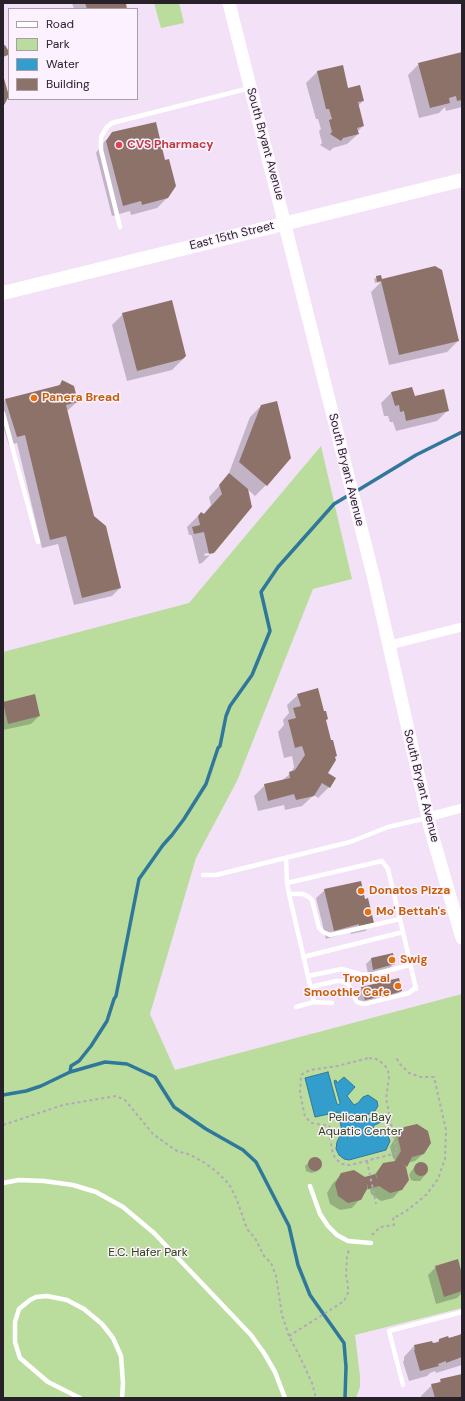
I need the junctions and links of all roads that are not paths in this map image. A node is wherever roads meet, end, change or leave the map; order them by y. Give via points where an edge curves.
1 (229, 3) edge
2 (251, 92) junction
3 (462, 180) edge
4 (285, 223) junction
5 (120, 227) dead end
6 (3, 292) edge
7 (3, 413) edge
8 (38, 542) dead end
9 (462, 627) edge
10 (390, 645) junction
11 (462, 808) edge
12 (428, 817) junction
13 (286, 858) junction
14 (203, 875) dead end
15 (287, 883) junction
16 (289, 894) junction
17 (400, 919) junction
18 (403, 932) junction
19 (462, 938) edge
20 (303, 957) junction
21 (410, 965) junction
22 (308, 976) junction
23 (310, 987) junction
24 (314, 1002) junction
25 (332, 1002) dead end
26 (296, 1007) dead end
27 (3, 1183) edge
28 (310, 1186) dead end
29 (371, 1243) dead end
30 (462, 1312) edge
31 (403, 1385) dead end
32 (80, 1398) edge
33 (122, 1398) edge
34 (285, 1398) edge

1 - 2 main road, South Bryant Avenue
2 - 4 main road, South Bryant Avenue
2 - 5 lane via 112,123 107,127 101,137 101,150
3 - 4 main road, East 15th Street
4 - 6 main road, East 15th Street
4 - 10 main road, South Bryant Avenue
7 - 8 lane
9 - 10 street
10 - 12 main road, South Bryant Avenue
11 - 12 street
12 - 13 lane via 388,827 350,842
12 - 19 main road, South Bryant Avenue
13 - 14 lane via 216,875
13 - 15 lane
15 - 16 lane
15 - 17 lane via 382,861 388,869
16 - 17 lane via 303,894 309,897 319,928 330,935
16 - 20 lane
17 - 18 lane
18 - 20 lane
18 - 21 lane
20 - 22 lane
21 - 22 lane via 374,974 363,975 342,969
21 - 23 lane via 416,989 364,1004 357,1002 348,984 342,981
22 - 23 lane
23 - 24 lane
24 - 25 lane
24 - 26 lane
27 - 34 lane via 19,1180 73,1185 96,1192 123,1207 154,1233 251,1335 275,1372
28 - 29 lane via 320,1214 337,1235 352,1241
30 - 31 lane via 389,1330
32 - 33 lane via 48,1382 20,1358 15,1342 15,1322 19,1310 36,1297 47,1296 67,1300 84,1309 102,1324 113,1338 121,1356

